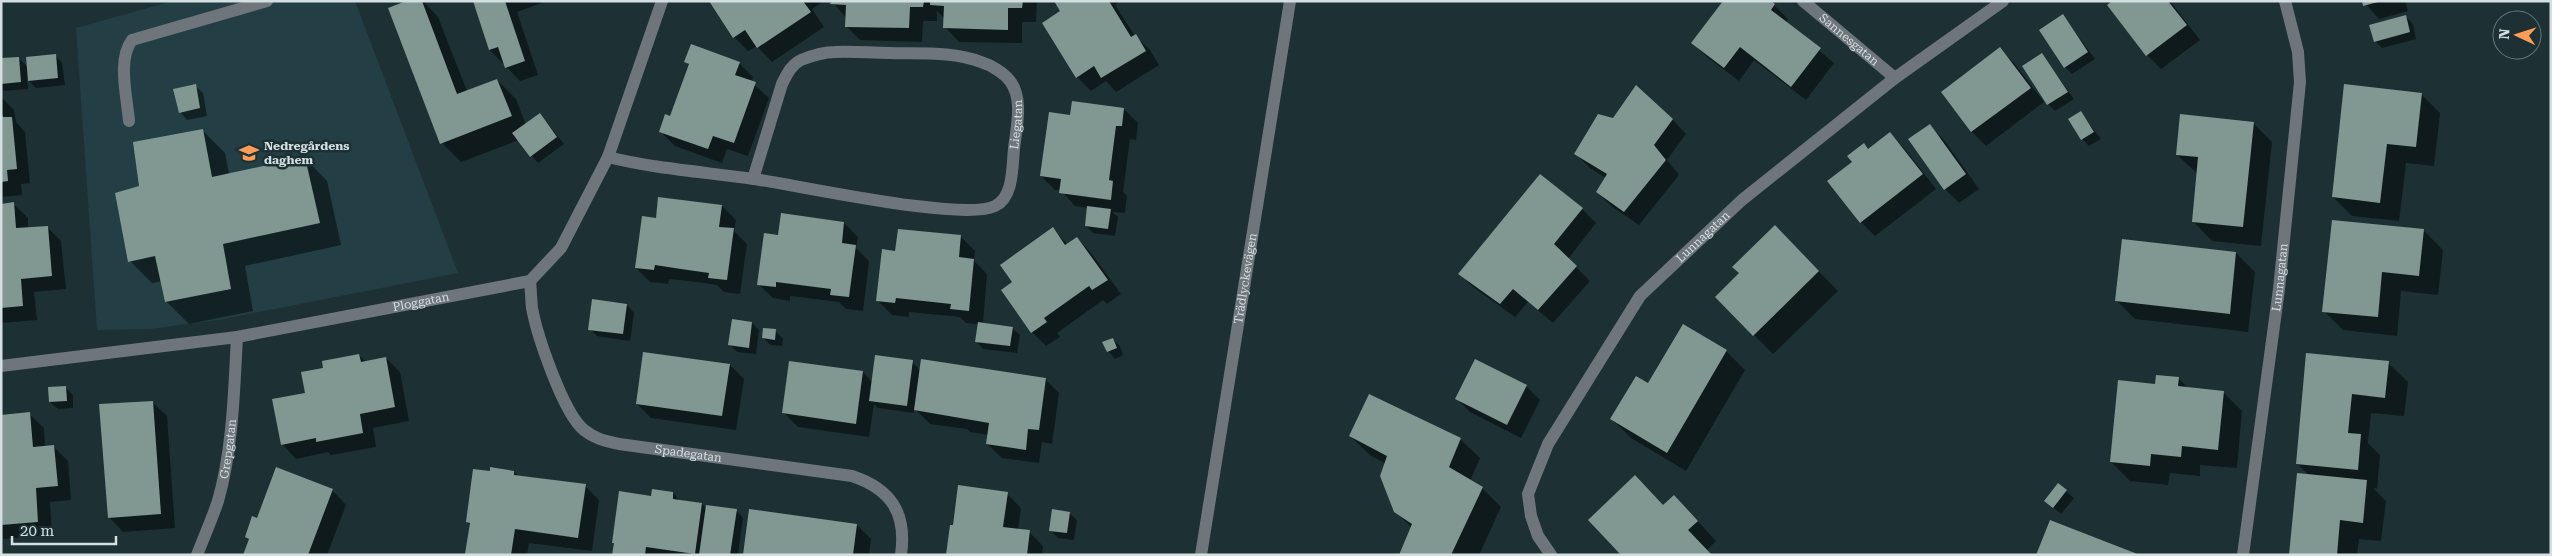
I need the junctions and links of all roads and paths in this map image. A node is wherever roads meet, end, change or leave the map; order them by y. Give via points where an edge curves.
1 (266, 1) edge
2 (662, 1) edge
3 (1290, 1) edge
4 (1803, 1) edge
5 (2003, 1) edge
6 (2285, 1) edge
7 (1895, 78) junction
8 (129, 121) dead end
9 (608, 157) junction
10 (753, 179) junction
11 (530, 281) junction
12 (236, 337) junction
13 (1, 366) edge
14 (197, 555) edge
15 (901, 555) edge
16 (1201, 555) edge
17 (1551, 555) edge
18 (2243, 555) edge

1 - 8 street via 132,40 126,48 124,60
2 - 9 street
3 - 16 street, Trädlyckevägen
4 - 7 street, Sannesgatan
5 - 7 street, Lunnagatan
6 - 18 street, Lunnagatan via 2298,52 2300,82 2279,289
7 - 17 street, Lunnagatan via 1742,200 1640,296 1548,444 1528,494 1538,536
9 - 10 street, Liegatan via 642,165
9 - 11 street via 561,248
10 - 10 street, Liegatan via 950,209 996,206 1010,183 1018,109 1016,94 1010,81 997,70 960,56 834,52 812,56 790,69 782,84
11 - 12 street, Ploggatan
11 - 15 street, Spadegatan via 532,307 548,362 570,411 583,429 598,439 619,444 852,476 869,482 880,488 895,507 904,537
12 - 13 street, Ploggatan
12 - 14 street, Grepgatan via 227,459 218,501

